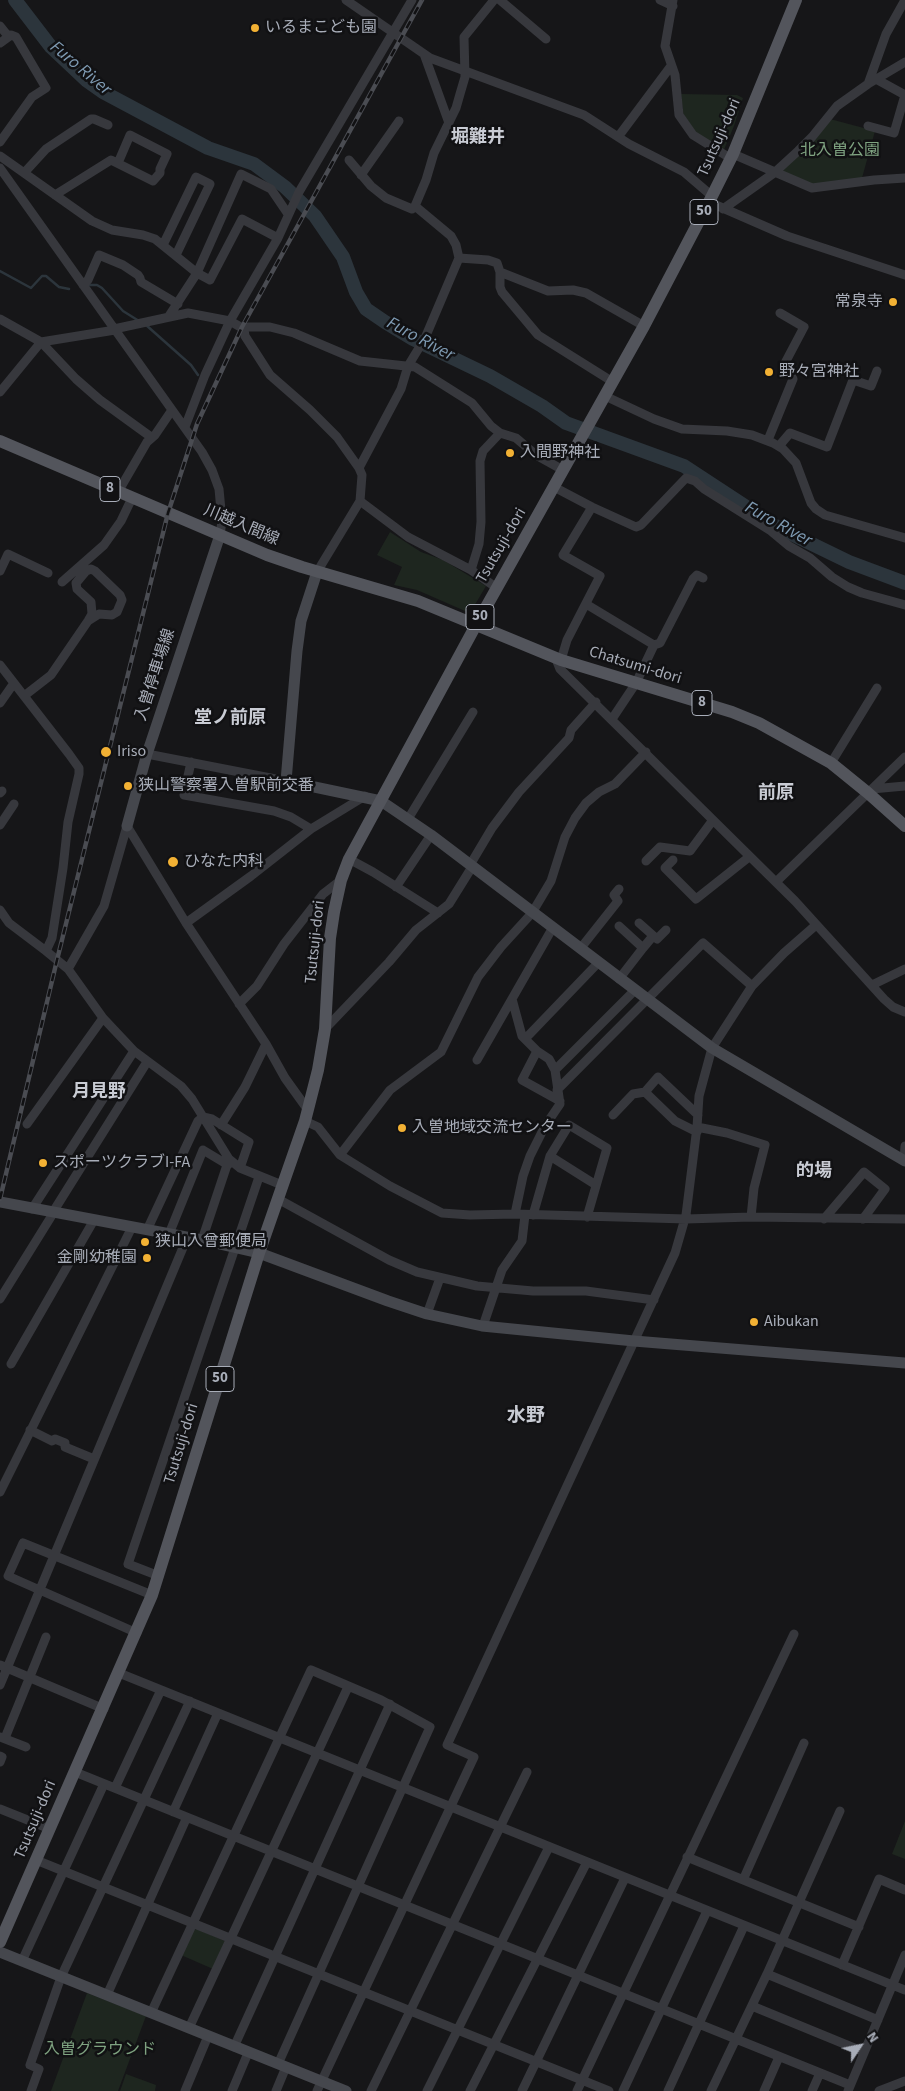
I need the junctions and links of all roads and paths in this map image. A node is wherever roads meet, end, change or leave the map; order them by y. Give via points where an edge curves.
1 (346, 0) edge
2 (412, 0) edge
3 (494, 0) edge
4 (500, 0) edge
5 (660, 0) edge
6 (796, 0) edge
7 (905, 0) edge
8 (673, 3) edge
9 (0, 26) edge
10 (391, 33) junction
11 (8, 36) junction
12 (546, 39) dead end
13 (0, 43) edge
14 (424, 54) junction
15 (905, 62) edge
16 (671, 66) junction
17 (465, 72) junction
18 (876, 79) junction
19 (868, 84) junction
20 (399, 121) dead end
21 (449, 123) junction
22 (108, 125) dead end
23 (868, 126) dead end
24 (618, 137) junction
25 (0, 142) edge
26 (0, 156) edge
27 (731, 156) junction
28 (349, 160) dead end
29 (118, 163) junction
30 (0, 168) edge
31 (24, 173) junction
32 (774, 173) junction
33 (361, 175) junction
34 (905, 178) edge
35 (55, 195) junction
36 (710, 199) junction
37 (415, 206) junction
38 (722, 209) junction
39 (289, 212) junction
40 (278, 238) junction
41 (162, 245) junction
42 (176, 255) junction
43 (459, 258) junction
44 (500, 272) junction
45 (197, 273) junction
46 (905, 275) edge
47 (83, 285) junction
48 (178, 304) junction
49 (780, 313) dead end
50 (169, 316) junction
51 (0, 319) edge
52 (230, 321) junction
53 (644, 326) junction
54 (115, 329) junction
55 (244, 329) junction
56 (41, 342) junction
57 (408, 366) junction
58 (877, 371) dead end
59 (613, 382) junction
60 (0, 392) edge
61 (605, 396) junction
62 (172, 410) junction
63 (185, 427) junction
64 (500, 433) junction
65 (151, 437) junction
66 (768, 440) junction
67 (0, 441) edge
68 (779, 446) junction
69 (359, 468) junction
70 (563, 470) junction
71 (554, 487) junction
72 (118, 492) junction
73 (132, 498) junction
74 (360, 502) junction
75 (592, 507) junction
76 (220, 534) junction
77 (905, 538) edge
78 (471, 570) junction
79 (0, 571) edge
80 (317, 572) junction
81 (48, 573) dead end
82 (702, 578) dead end
83 (62, 582) dead end
84 (497, 588) junction
85 (90, 602) junction
86 (586, 604) junction
87 (905, 605) edge
88 (107, 615) junction
89 (88, 622) junction
90 (476, 625) junction
91 (654, 645) junction
92 (558, 659) junction
93 (0, 665) edge
94 (14, 683) junction
95 (636, 683) junction
96 (877, 688) dead end
97 (24, 696) junction
98 (596, 702) junction
99 (0, 703) edge
100 (473, 712) dead end
101 (612, 719) junction
102 (646, 752) junction
103 (148, 754) junction
104 (905, 757) edge
105 (191, 762) junction
106 (831, 763) junction
107 (286, 781) junction
108 (905, 786) edge
109 (870, 791) junction
110 (365, 796) junction
111 (381, 801) junction
112 (14, 804) dead end
113 (408, 819) junction
114 (713, 820) junction
115 (0, 825) edge
116 (126, 826) junction
117 (905, 826) edge
118 (311, 830) junction
119 (431, 836) junction
120 (749, 857) junction
121 (349, 859) junction
122 (673, 860) dead end
123 (646, 861) dead end
124 (471, 866) junction
125 (341, 880) junction
126 (776, 882) junction
127 (396, 888) junction
128 (619, 889) dead end
129 (0, 910) edge
130 (438, 913) junction
131 (532, 913) junction
132 (186, 923) junction
133 (639, 924) dead end
134 (816, 924) junction
135 (619, 926) dead end
136 (552, 929) junction
137 (666, 930) dead end
138 (653, 936) junction
139 (643, 948) junction
140 (580, 949) junction
141 (46, 951) junction
142 (598, 963) junction
143 (68, 969) junction
144 (905, 969) edge
145 (619, 979) junction
146 (872, 985) junction
147 (752, 986) junction
148 (634, 990) junction
149 (512, 999) junction
150 (646, 1000) junction
151 (239, 1004) junction
152 (905, 1012) edge
153 (103, 1018) junction
154 (326, 1029) junction
155 (525, 1039) junction
156 (266, 1044) junction
157 (712, 1048) junction
158 (134, 1051) junction
159 (537, 1051) junction
160 (477, 1060) dead end
161 (147, 1062) junction
162 (555, 1070) junction
163 (557, 1090) junction
164 (645, 1092) junction
165 (560, 1101) junction
166 (307, 1115) junction
167 (614, 1115) dead end
168 (698, 1115) junction
169 (203, 1117) junction
170 (27, 1124) dead end
171 (221, 1125) junction
172 (697, 1130) junction
173 (905, 1146) edge
174 (340, 1154) junction
175 (550, 1156) junction
176 (904, 1160) edge
177 (228, 1162) junction
178 (240, 1168) junction
179 (259, 1177) junction
180 (282, 1185) junction
181 (596, 1185) junction
182 (278, 1199) junction
183 (0, 1202) edge
184 (32, 1209) junction
185 (53, 1212) junction
186 (515, 1214) junction
187 (529, 1215) junction
188 (587, 1217) junction
189 (751, 1217) junction
190 (686, 1219) junction
191 (824, 1219) junction
192 (863, 1219) junction
193 (905, 1219) edge
194 (94, 1220) junction
195 (132, 1227) junction
196 (147, 1230) junction
197 (169, 1234) junction
198 (187, 1238) junction
199 (202, 1240) junction
200 (234, 1247) junction
201 (259, 1252) junction
202 (440, 1278) junction
203 (497, 1288) junction
204 (0, 1300) edge
205 (654, 1300) junction
206 (428, 1314) junction
207 (483, 1326) junction
208 (634, 1341) junction
209 (905, 1363) edge
210 (11, 1364) dead end
211 (30, 1430) junction
212 (94, 1459) junction
213 (0, 1492) edge
214 (54, 1555) junction
215 (159, 1576) junction
216 (40, 1590) junction
217 (152, 1595) junction
218 (137, 1633) junction
219 (794, 1634) dead end
220 (46, 1637) dead end
221 (3, 1667) edge
222 (119, 1673) junction
223 (28, 1677) junction
224 (0, 1684) edge
225 (348, 1686) junction
226 (161, 1690) junction
227 (190, 1702) junction
228 (390, 1704) junction
229 (104, 1709) junction
230 (218, 1713) junction
231 (2, 1737) edge
232 (279, 1738) junction
233 (804, 1743) dead end
234 (26, 1747) dead end
235 (317, 1753) junction
236 (0, 1756) edge
237 (0, 1762) edge
238 (360, 1770) junction
239 (75, 1772) junction
240 (527, 1772) dead end
241 (104, 1784) junction
242 (115, 1788) junction
243 (404, 1788) junction
244 (143, 1800) junction
245 (450, 1807) junction
246 (0, 1809) edge
247 (840, 1811) dead end
248 (173, 1812) junction
249 (187, 1818) junction
250 (500, 1827) junction
251 (50, 1829) junction
252 (234, 1836) junction
253 (549, 1847) junction
254 (271, 1852) junction
255 (687, 1857) junction
256 (36, 1860) junction
257 (587, 1862) junction
258 (315, 1869) junction
259 (63, 1871) junction
260 (625, 1878) junction
261 (743, 1880) junction
262 (359, 1886) junction
263 (102, 1887) junction
264 (905, 1890) edge
265 (669, 1895) junction
266 (800, 1902) junction
267 (404, 1904) junction
268 (147, 1906) junction
269 (707, 1911) junction
270 (193, 1924) junction
271 (452, 1924) junction
272 (744, 1926) junction
273 (859, 1927) junction
274 (230, 1938) junction
275 (782, 1941) junction
276 (0, 1942) edge
277 (501, 1944) junction
278 (0, 1952) edge
279 (905, 1955) edge
280 (275, 1956) junction
281 (538, 1959) junction
282 (22, 1961) junction
283 (842, 1965) junction
284 (319, 1974) junction
285 (767, 1974) junction
286 (577, 1975) junction
287 (61, 1977) junction
288 (892, 1986) junction
289 (905, 1990) edge
290 (363, 1993) junction
291 (623, 1993) junction
292 (106, 1995) junction
293 (752, 2006) junction
294 (662, 2009) junction
295 (410, 2012) junction
296 (151, 2013) junction
297 (878, 2020) junction
298 (699, 2023) junction
299 (189, 2028) junction
300 (457, 2030) junction
301 (208, 2036) junction
302 (735, 2039) junction
303 (494, 2045) junction
304 (234, 2047) junction
305 (864, 2052) junction
306 (248, 2053) junction
307 (780, 2057) junction
308 (536, 2062) junction
309 (282, 2066) junction
310 (820, 2073) junction
311 (582, 2080) junction
312 (905, 2083) edge
313 (319, 2086) edge
314 (849, 2088) edge
315 (31, 2091) edge
316 (185, 2091) edge
317 (232, 2091) edge
318 (276, 2091) edge
319 (346, 2091) edge
320 (371, 2091) edge
321 (427, 2091) edge
322 (470, 2091) edge
323 (522, 2091) edge
324 (578, 2091) edge
325 (609, 2091) edge
326 (623, 2091) edge
327 (668, 2091) edge
328 (711, 2091) edge
329 (764, 2091) edge
330 (812, 2091) edge
331 (879, 2091) edge
332 (902, 2091) edge

1 - 10 street
2 - 10 street
3 - 17 street via 464,37
4 - 12 street
5 - 8 street
6 - 27 main road, Tsutsuji-dori / 50
7 - 19 street via 886,34
8 - 16 street via 665,46
9 - 11 street
10 - 14 street
10 - 39 street
11 - 13 street
11 - 25 street via 16,36 46,88 32,96
14 - 17 street
14 - 21 street
15 - 18 street
16 - 24 street
16 - 27 street via 681,118 693,135
17 - 21 street
17 - 24 street via 584,115
18 - 19 street
18 - 23 street via 905,95 894,133
19 - 32 street via 837,106 812,137
20 - 33 street
21 - 37 street via 434,153
22 - 31 street via 91,119 46,148
24 - 36 street via 674,166
26 - 31 street
27 - 32 street
27 - 36 main road, Tsutsuji-dori / 50
28 - 33 street
29 - 29 street via 130,135 167,154 160,173 153,181
29 - 35 street via 111,160
30 - 47 street
31 - 35 street
32 - 34 street via 812,188
32 - 38 street
33 - 37 street via 386,198 412,209
35 - 41 street via 112,230 143,235
36 - 38 street
36 - 53 main road, Tsutsuji-dori / 50
37 - 43 street via 451,236
38 - 46 street via 787,236
39 - 40 street
39 - 45 street via 271,189 241,174
40 - 45 street via 242,219 210,280
40 - 52 street
41 - 42 street
41 - 42 street via 196,177 210,184
42 - 45 street
43 - 44 street via 494,261
43 - 57 street via 425,338
44 - 53 street via 548,291 586,293
44 - 59 street via 502,292 538,335
45 - 48 street
47 - 48 street via 99,255 138,275 140,282
47 - 54 street
48 - 50 street
49 - 66 street via 804,327 785,363 793,379
50 - 52 street via 188,313
50 - 54 street
51 - 56 street
52 - 55 street
52 - 63 street
53 - 59 main road, Tsutsuji-dori / 50
54 - 56 street
54 - 62 street
55 - 57 street via 258,326 285,330 360,361
55 - 69 street via 244,336 270,375 332,431
56 - 60 street
56 - 65 street via 100,400
57 - 64 street via 415,367 472,403
57 - 69 street via 400,389
58 - 68 street via 871,386 853,380 827,447 790,433
59 - 61 main road, Tsutsuji-dori / 50
61 - 66 street via 682,429 727,431
61 - 70 main road, Tsutsuji-dori / 50
62 - 63 street
62 - 65 street via 156,435
63 - 76 street via 216,480 220,500
64 - 70 street via 516,438 536,455
64 - 78 street via 483,451 480,461 481,522 479,544
65 - 72 street
66 - 68 street
67 - 72 main road, 川越入間線 / 8
68 - 77 street via 796,463 816,509 825,515
69 - 74 street via 362,475
70 - 71 main road, Tsutsuji-dori / 50
71 - 75 street
71 - 84 main road, Tsutsuji-dori / 50
72 - 73 main road, 川越入間線 / 8
73 - 76 main road, 川越入間線 / 8
73 - 83 street via 104,545
74 - 78 street via 408,537
74 - 80 street
75 - 86 street via 564,555 600,576
75 - 87 street via 636,527 686,478 770,531 848,587
76 - 80 main road, 川越入間線 / 8
76 - 103 street, 入曽停車場線
78 - 84 street
79 - 81 street via 8,554
80 - 90 main road, 川越入間線 / 8 via 418,601
80 - 107 street via 301,621
82 - 91 street via 697,575 693,579 660,644
84 - 90 main road, Tsutsuji-dori / 50
85 - 88 street
85 - 88 street via 77,589 76,583 90,569 122,600 117,612
85 - 89 street via 92,614
86 - 91 street
86 - 92 street
88 - 89 street via 99,614
89 - 97 street via 51,675
90 - 92 main road, Chatsumi-dori / 8
90 - 111 main road, Tsutsuji-dori / 50
91 - 95 street
92 - 95 main road, Chatsumi-dori / 8
92 - 98 street via 560,669
93 - 94 street
94 - 97 street
94 - 99 street
95 - 101 street
95 - 106 main road, Chatsumi-dori / 8 via 759,723
96 - 106 street
97 - 141 street via 69,754 79,774 68,822 52,938
98 - 101 street
98 - 124 street via 571,730 569,738 519,792 492,828
100 - 113 street
101 - 102 street
102 - 114 street
102 - 131 street via 615,784 586,803 575,818 565,837 551,881
103 - 105 street
103 - 116 street, 入曽停車場線
104 - 109 street
105 - 107 street
105 - 118 street via 184,795 274,811
106 - 109 main road, Chatsumi-dori / 8
107 - 110 street
108 - 109 street
109 - 117 main road, Chatsumi-dori / 8
109 - 126 street
110 - 111 street
110 - 118 street
111 - 113 street
111 - 121 main road, Tsutsuji-dori / 50
112 - 115 street
113 - 119 street
114 - 120 street
114 - 123 street via 690,852 660,847
116 - 132 street
116 - 143 street via 104,906
118 - 132 street
119 - 124 street
119 - 127 street
120 - 122 street via 696,899 665,868
120 - 126 street
121 - 125 main road, Tsutsuji-dori / 50
121 - 127 street
124 - 130 street via 449,904
124 - 131 street
125 - 151 street via 323,894 284,944 257,986
125 - 154 main road, Tsutsuji-dori / 50 via 330,938
126 - 134 street
127 - 130 street
128 - 140 street via 614,896 618,901
129 - 141 street via 8,923
130 - 154 street via 416,930
131 - 136 street
131 - 174 street via 478,977 441,1052 390,1090
132 - 151 street
133 - 138 street
134 - 146 street
134 - 147 street
135 - 139 street
136 - 140 street
136 - 149 street
137 - 138 street via 657,939
138 - 139 street
139 - 145 street
140 - 142 street
141 - 143 street
142 - 145 street
142 - 155 street
143 - 153 street
144 - 146 street
145 - 148 street
146 - 152 street via 893,1007
147 - 150 street via 703,942
147 - 157 street
148 - 150 street
148 - 162 street
149 - 155 street via 519,1030
149 - 160 street
150 - 157 street
150 - 163 street
151 - 156 street
153 - 158 street
153 - 170 street
154 - 166 main road, Tsutsuji-dori / 50
155 - 159 street
156 - 166 street
156 - 171 street via 245,1087
157 - 168 street via 699,1096
157 - 176 street
158 - 161 street
158 - 184 street
159 - 162 street via 549,1059
159 - 165 street via 522,1080
161 - 169 street via 181,1086
161 - 185 street
162 - 163 street
163 - 165 street
164 - 167 street via 633,1094
164 - 168 street via 658,1078
164 - 172 street via 675,1121
165 - 186 street via 530,1156
166 - 174 street
166 - 180 main road, Tsutsuji-dori / 50
168 - 172 street
169 - 171 street
169 - 177 street
169 - 196 street via 198,1121
171 - 178 street via 249,1142
172 - 189 street via 727,1133 765,1145 754,1188
172 - 190 street
173 - 176 street
174 - 186 street via 390,1186 442,1213
175 - 181 street
175 - 181 street via 569,1125 607,1148
175 - 187 street
177 - 178 street
177 - 197 street via 203,1150
177 - 199 street
178 - 179 street
179 - 180 street
179 - 200 street
180 - 182 main road, Tsutsuji-dori / 50
181 - 188 street
182 - 201 main road, Tsutsuji-dori / 50
182 - 202 street via 389,1260
183 - 184 street
184 - 185 street
185 - 194 street
185 - 204 street
186 - 187 street
187 - 188 street
187 - 203 street via 522,1240 502,1270
188 - 190 street
189 - 190 street
189 - 191 street
190 - 205 street
191 - 192 street
191 - 192 street via 864,1172 885,1189
192 - 193 street
194 - 195 street
194 - 210 street
195 - 196 street
195 - 211 street
196 - 197 street
197 - 198 street
198 - 199 street
198 - 212 street
199 - 200 street
200 - 201 street
200 - 215 street via 128,1564
201 - 206 street
201 - 215 main road, Tsutsuji-dori / 50
202 - 203 street
202 - 206 street
203 - 205 street via 586,1291
203 - 207 street
205 - 208 street
206 - 207 street
207 - 208 street
208 - 209 street
208 - 245 street via 447,1745 474,1758
211 - 212 street via 52,1441 65,1443 65,1447
211 - 213 street
212 - 214 street
214 - 216 street
214 - 216 street via 23,1543 8,1576
214 - 217 street
215 - 217 main road, Tsutsuji-dori / 50
216 - 218 street
216 - 221 street
217 - 218 main road, Tsutsuji-dori / 50
218 - 222 main road, Tsutsuji-dori / 50
219 - 255 street
220 - 223 street
221 - 223 street
221 - 224 street
222 - 226 street
222 - 229 main road, Tsutsuji-dori / 50
223 - 229 street
223 - 231 street
225 - 228 street
225 - 232 street via 311,1670
225 - 235 street
226 - 227 street
226 - 242 street
227 - 230 street
227 - 244 street
228 - 238 street
228 - 243 street via 430,1727
229 - 239 main road, Tsutsuji-dori / 50
230 - 232 street
230 - 248 street
231 - 234 street
232 - 235 street
232 - 252 street
233 - 261 street
235 - 238 street
235 - 254 street
236 - 237 street
238 - 243 street
238 - 258 street
239 - 241 street
239 - 251 main road, Tsutsuji-dori / 50
240 - 250 street
241 - 242 street
241 - 259 street
242 - 244 street
243 - 245 street
243 - 262 street
244 - 248 street
244 - 263 street
245 - 250 street
245 - 267 street
246 - 251 street
247 - 266 street
248 - 249 street
249 - 252 street
249 - 268 street
250 - 253 street
250 - 271 street
251 - 256 main road, Tsutsuji-dori / 50
252 - 254 street
252 - 270 street
253 - 257 street
253 - 277 street
254 - 258 street
254 - 274 street
255 - 261 street
255 - 265 street
256 - 259 street
256 - 276 main road, Tsutsuji-dori / 50
257 - 260 street
257 - 281 street
258 - 262 street
258 - 280 street
259 - 263 street
259 - 282 street
260 - 265 street
260 - 286 street
261 - 266 street
262 - 267 street
262 - 284 street
263 - 268 street
263 - 287 street
264 - 273 street via 879,1879
265 - 269 street
265 - 291 street
266 - 273 street
266 - 275 street
267 - 271 street
267 - 290 street
268 - 270 street
268 - 292 street
269 - 272 street
269 - 294 street
270 - 274 street
270 - 296 street
271 - 277 street
271 - 295 street
272 - 275 street
272 - 298 street
273 - 283 street
274 - 280 street
274 - 299 street
275 - 283 street
275 - 285 street
277 - 281 street
277 - 300 street
278 - 282 street
279 - 288 street
280 - 284 street
280 - 304 street
281 - 286 street
281 - 303 street
282 - 287 street
283 - 288 street
284 - 290 street
284 - 309 street
285 - 293 street
285 - 297 street
286 - 291 street
286 - 308 street
287 - 292 street
287 - 315 street via 30,2065 39,2069
288 - 289 street
288 - 297 street
290 - 295 street
290 - 313 street
291 - 294 street
291 - 311 street
292 - 296 street
293 - 302 street
293 - 305 street
294 - 298 street
294 - 326 street
295 - 300 street
295 - 320 street
296 - 299 street
297 - 305 street
298 - 302 street
298 - 327 street
299 - 301 street
300 - 303 street
300 - 321 street
301 - 304 street
301 - 316 street
302 - 307 street
302 - 328 street
303 - 308 street
303 - 322 street
304 - 306 street
305 - 314 street
306 - 309 street
306 - 317 street
307 - 310 street
307 - 329 street
308 - 311 street
308 - 323 street
309 - 313 street
309 - 318 street
310 - 314 street
310 - 330 street
311 - 324 street
311 - 325 street
312 - 331 street
312 - 332 street
313 - 319 street

